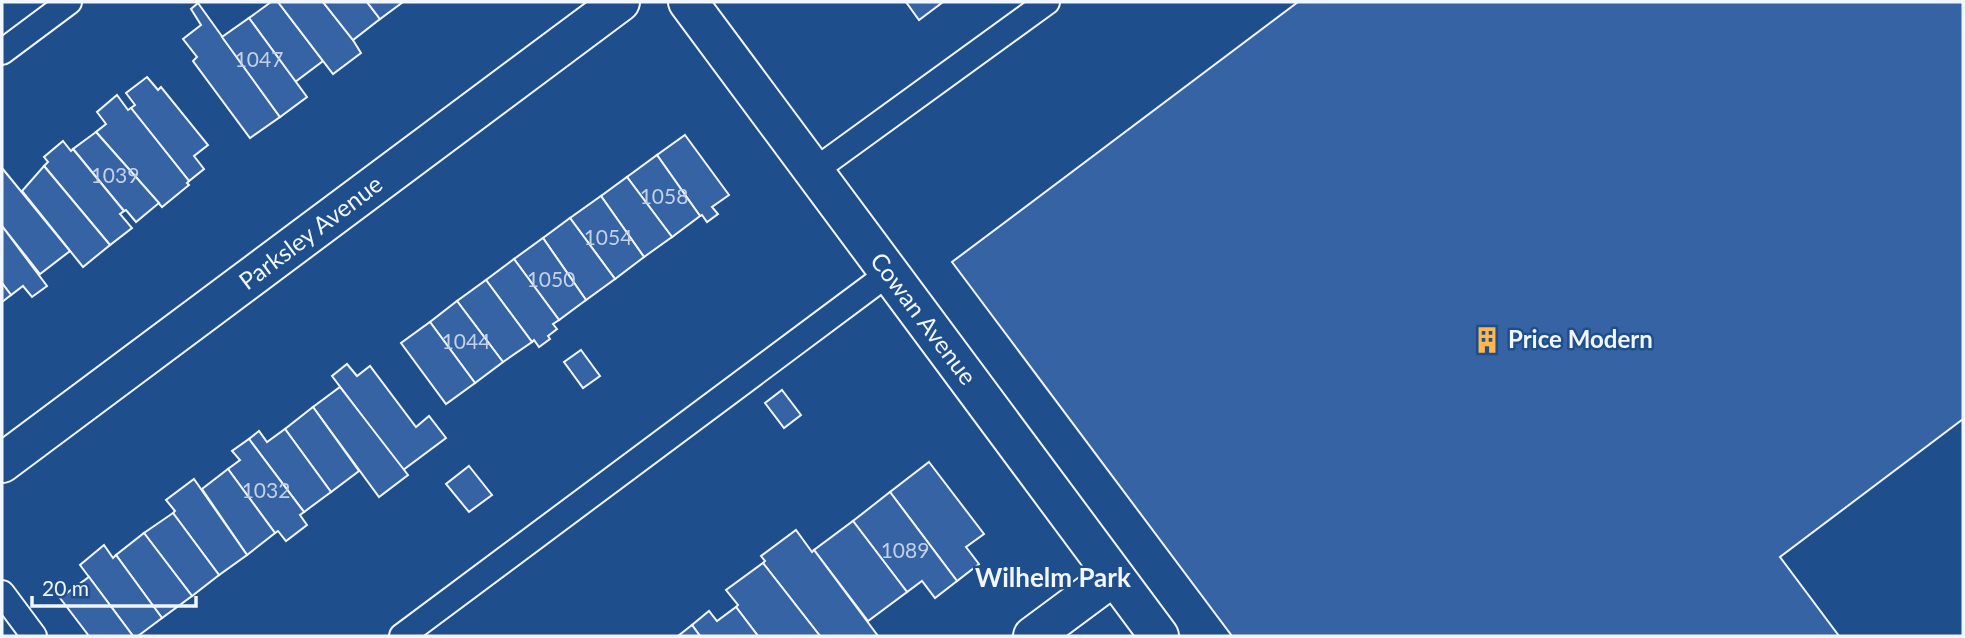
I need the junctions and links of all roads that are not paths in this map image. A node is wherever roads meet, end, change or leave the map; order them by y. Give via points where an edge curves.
1 (69, 2) edge
2 (620, 2) edge
3 (688, 2) edge
4 (1047, 2) edge
5 (2, 52) edge
6 (814, 172) junction
7 (889, 273) junction
8 (2, 463) edge
9 (1114, 576) junction
10 (2, 593) edge
11 (34, 636) edge
12 (402, 636) edge
13 (1033, 636) edge
14 (1159, 636) edge

1 - 5 lane
2 - 8 street, Parksley Avenue
3 - 6 street, Cowan Avenue
4 - 6 lane
6 - 7 street, Cowan Avenue
7 - 9 street, Cowan Avenue
7 - 12 lane
9 - 13 street
9 - 14 street, Cowan Avenue
10 - 11 lane

